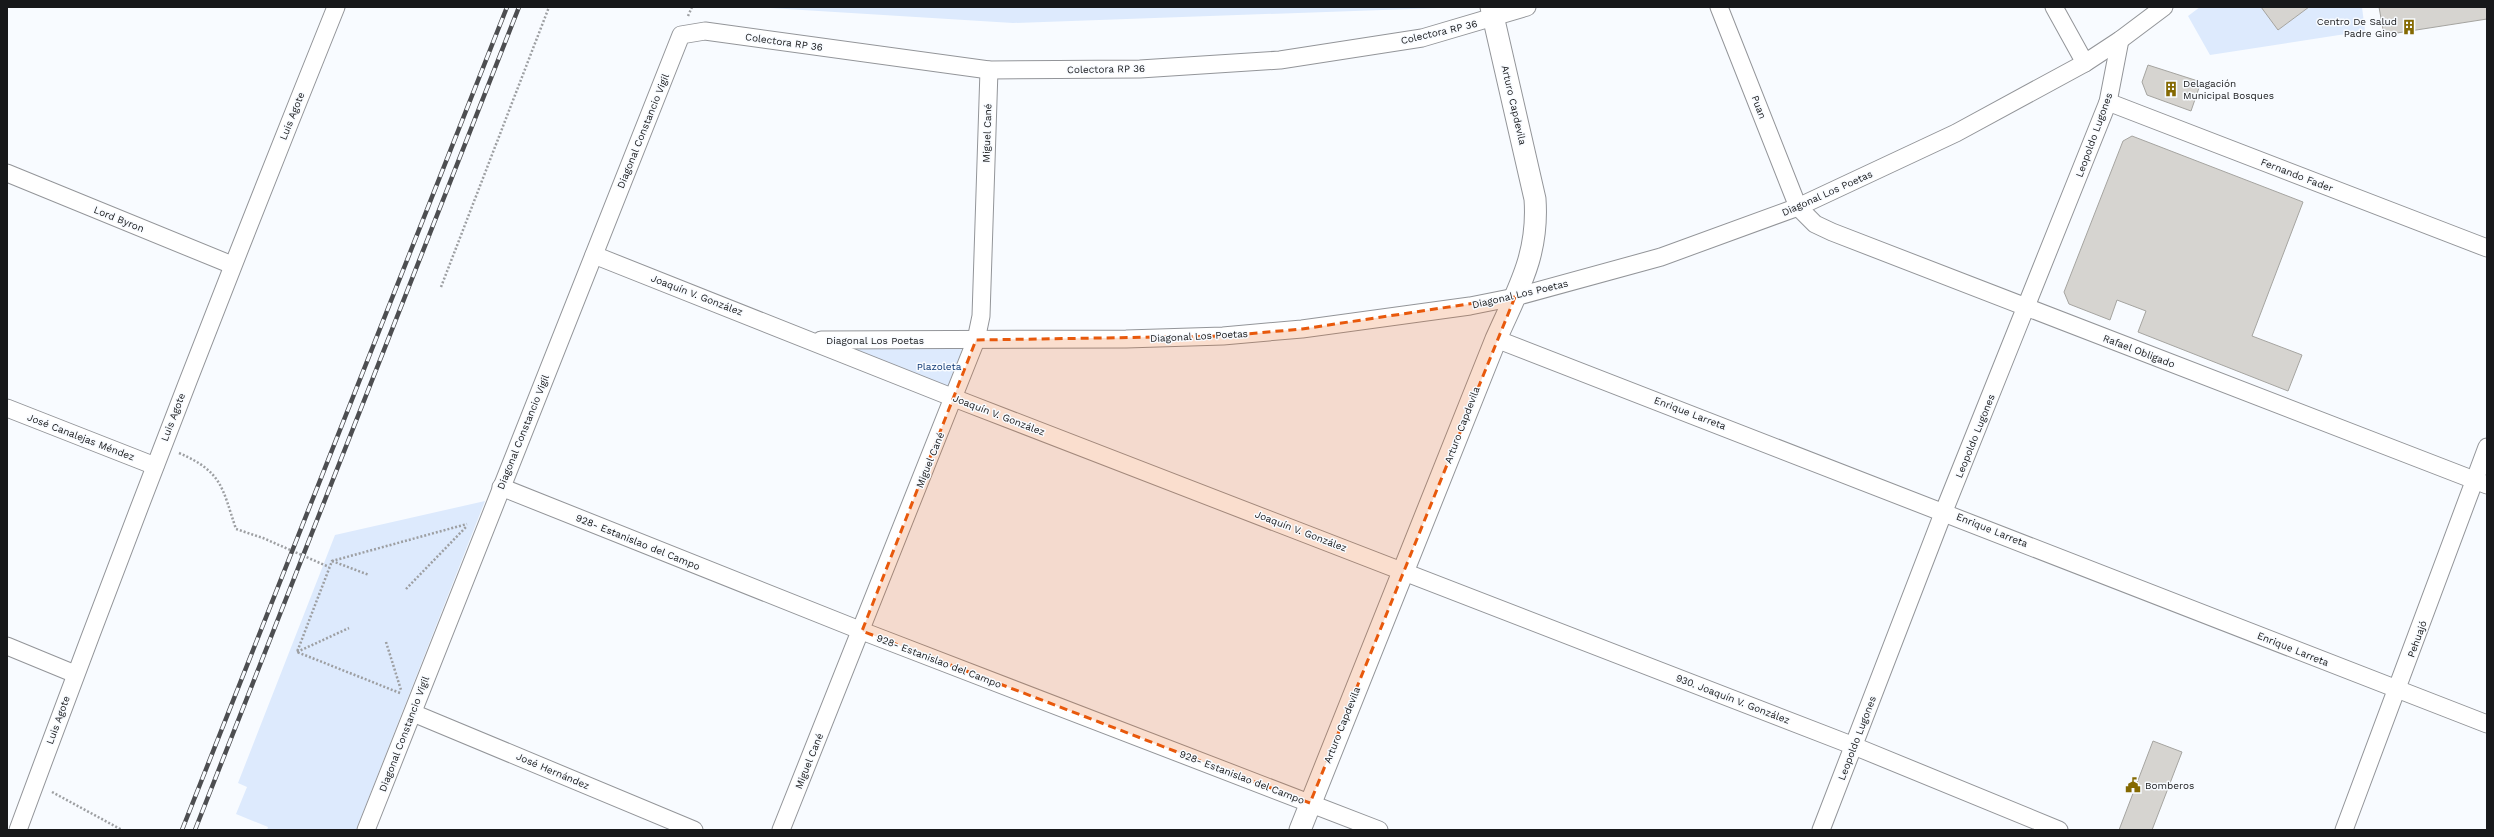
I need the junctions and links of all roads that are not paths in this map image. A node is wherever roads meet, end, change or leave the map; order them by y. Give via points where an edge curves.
1 (336, 7) edge
2 (1527, 7) edge
3 (1719, 7) edge
4 (2054, 7) edge
5 (2164, 7) edge
6 (1492, 13) edge
7 (681, 35) joint
8 (2120, 40) junction
9 (2085, 63) junction
10 (988, 70) junction
11 (2108, 102) junction
12 (7, 173) edge
13 (1798, 207) junction
14 (2487, 248) edge
15 (594, 255) junction
16 (232, 265) junction
17 (1515, 297) junction
18 (2027, 308) junction
19 (1496, 339) junction
20 (813, 340) junction
21 (976, 340) junction
22 (954, 398) junction
23 (7, 408) edge
24 (2487, 447) edge
25 (154, 466) junction
26 (2481, 482) edge
27 (501, 487) junction
28 (1944, 511) junction
29 (1404, 572) junction
30 (862, 631) junction
31 (7, 646) edge
32 (75, 674) junction
33 (2398, 690) junction
34 (413, 713) junction
35 (2487, 724) edge
36 (1854, 746) junction
37 (1310, 803) junction
38 (18, 830) edge
39 (366, 830) edge
40 (694, 830) edge
41 (781, 830) edge
42 (1300, 830) edge
43 (1379, 830) edge
44 (1821, 830) edge
45 (2059, 830) edge
46 (2344, 830) edge

1 - 16 street, Luis Agote
2 - 6 street, Colectora RP 36
3 - 13 street, Puan
4 - 9 street
5 - 8 street, Diagonal Los Poetas
6 - 10 street, Colectora RP 36 via 1422,38 1280,60 1140,69
6 - 17 street, Arturo Capdevila via 1535,199 1534,242 1530,261
7 - 10 street, Colectora RP 36 via 705,31
7 - 15 street, Diagonal Constancio Vigil
8 - 9 street, Diagonal Los Poetas
8 - 11 street, Leopoldo Lugones
9 - 13 street, Diagonal Los Poetas via 1956,133
10 - 21 street, Miguel Cané via 981,316
11 - 14 street, Fernando Fader
11 - 18 street, Leopoldo Lugones
12 - 16 street, Lord Byron
13 - 17 street, Diagonal Los Poetas via 1661,257
13 - 18 street, Rafael Obligado via 1815,224 1832,232
15 - 20 street, Joaquín V. González
15 - 27 street, Diagonal Constancio Vigil
16 - 25 street, Luis Agote
17 - 19 street, Arturo Capdevila
17 - 21 street, Diagonal Los Poetas via 1470,306 1302,329 1223,336
18 - 26 street, Rafael Obligado
18 - 28 street, Leopoldo Lugones
19 - 28 street, Enrique Larreta
19 - 29 street, Arturo Capdevila
20 - 21 street, Diagonal Los Poetas
20 - 22 street, Joaquín V. González
21 - 22 street, Miguel Cané
22 - 29 street, Joaquín V. González
22 - 30 street, Miguel Cané
23 - 25 street, José Canalejas Méndez
24 - 26 street, Pehuajó
25 - 32 street, Luis Agote
26 - 33 street, Pehuajó
27 - 30 street, 928- Estanislao del Campo
27 - 34 street, Diagonal Constancio Vigil
28 - 33 street, Enrique Larreta
28 - 36 street, Leopoldo Lugones
29 - 36 street, 930. Joaquín V. González
29 - 37 street, Arturo Capdevila
30 - 37 street, 928- Estanislao del Campo
30 - 41 street, Miguel Cané
31 - 32 street
32 - 38 street, Luis Agote
33 - 35 street, Enrique Larreta
33 - 46 street, Pehuajó
34 - 39 street, Diagonal Constancio Vigil
34 - 40 street, José Hernández
36 - 44 street, Leopoldo Lugones
36 - 45 street, 930. Joaquín V. González
37 - 42 street, Arturo Capdevila
37 - 43 street, 928- Estanislao del Campo

